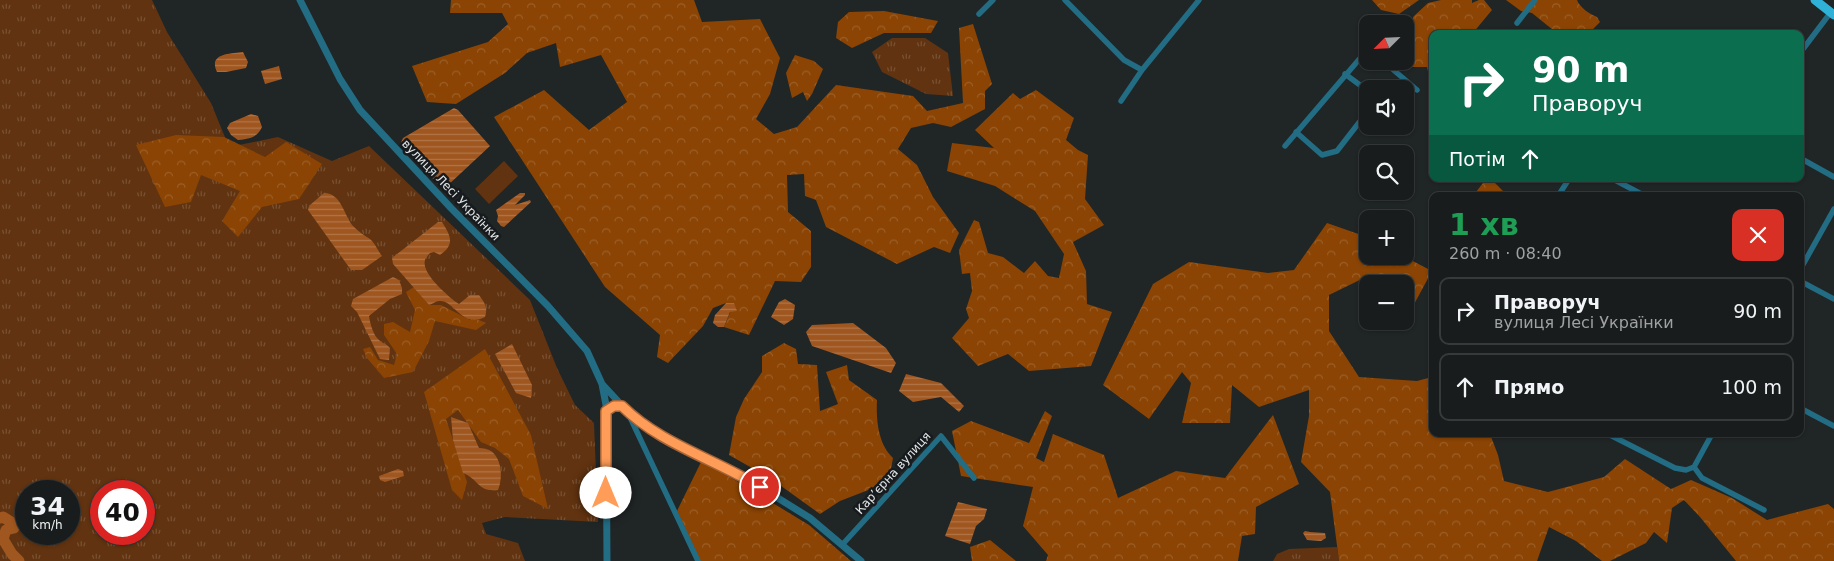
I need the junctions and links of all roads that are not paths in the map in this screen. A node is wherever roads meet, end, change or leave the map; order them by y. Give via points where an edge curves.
1 (300, 0) edge
2 (992, 0) edge
3 (1065, 0) edge
4 (1199, 0) edge
5 (1535, 0) edge
6 (1815, 0) edge
7 (979, 14) dead end
8 (1832, 14) edge
9 (1517, 23) dead end
10 (1804, 48) edge
11 (1359, 59) edge
12 (1142, 70) junction
13 (1394, 70) edge
14 (1345, 74) junction
15 (1359, 84) edge
16 (1417, 90) dead end
17 (1122, 101) dead end
18 (1359, 124) edge
19 (1296, 132) junction
20 (1285, 146) dead end
21 (1804, 160) edge
22 (1834, 177) edge
23 (1619, 182) edge
24 (1637, 192) edge
25 (1834, 208) edge
26 (1804, 263) edge
27 (1804, 283) edge
28 (1834, 299) edge
29 (602, 384) junction
30 (625, 408) junction
31 (1804, 410) edge
32 (606, 411) junction
33 (1834, 426) edge
34 (1614, 437) edge
35 (1710, 437) edge
36 (1694, 467) junction
37 (974, 478) dead end
38 (1764, 510) dead end
39 (842, 545) junction
40 (607, 561) edge
41 (698, 561) edge
42 (861, 561) edge

1 - 29 street, вулиця Лесі Українки via 340,79 360,110 548,306 587,351
2 - 7 street
3 - 12 street via 1124,60
4 - 12 street
5 - 9 street
6 - 8 main road
8 - 10 street
11 - 14 street
12 - 17 street
13 - 16 street
14 - 15 street
14 - 19 street
18 - 19 street via 1337,152 1322,155
19 - 20 street
21 - 22 street
23 - 24 street
25 - 26 street
27 - 28 street
29 - 30 street, вулиця Лесі Українки
29 - 32 street, вулиця Лесі Українки
30 - 32 street via 614,406
30 - 39 street, вулиця Лесі Українки via 646,426 698,456 744,477 810,518
30 - 41 street
31 - 33 street
32 - 40 street, вулиця Лесі Українки
34 - 36 street via 1675,468 1686,470
35 - 36 street
36 - 38 street via 1702,478
37 - 39 street, Карʼєрна вулиця via 941,436
39 - 42 street

